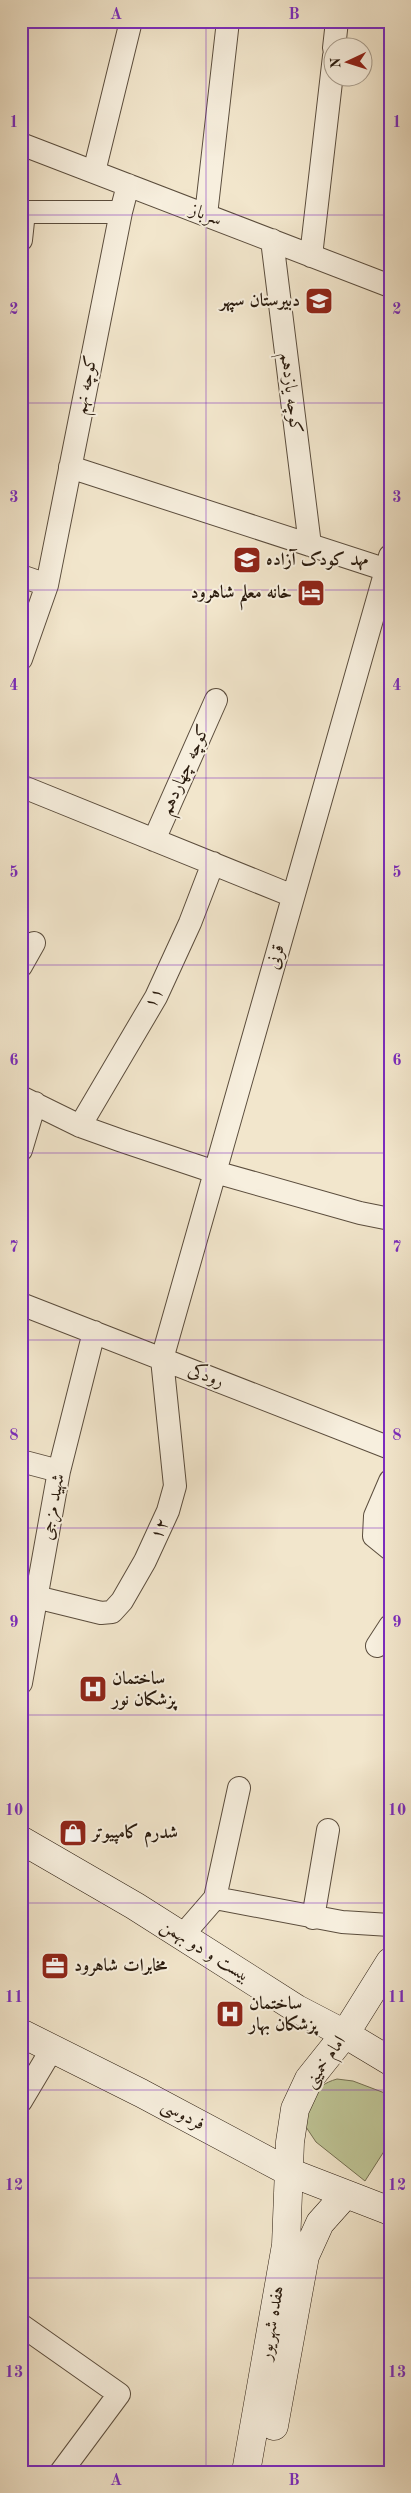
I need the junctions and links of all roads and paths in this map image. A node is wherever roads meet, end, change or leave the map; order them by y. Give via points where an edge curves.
1 (131, 21) edge
2 (228, 21) edge
3 (337, 21) edge
4 (335, 38) edge
5 (330, 88) edge
6 (21, 144) edge
7 (94, 172) junction
8 (128, 186) junction
9 (23, 212) edge
10 (120, 212) junction
11 (206, 215) junction
12 (21, 240) edge
13 (272, 240) junction
14 (311, 256) junction
15 (390, 286) edge
16 (70, 467) junction
17 (310, 545) junction
18 (388, 566) edge
19 (21, 576) edge
20 (47, 585) junction
21 (21, 659) edge
22 (216, 700) dead end
23 (21, 786) edge
24 (154, 840) junction
25 (212, 863) junction
26 (293, 896) junction
27 (34, 943) dead end
28 (21, 966) edge
29 (28, 1100) edge
30 (80, 1126) junction
31 (21, 1150) edge
32 (215, 1172) junction
33 (390, 1219) edge
34 (21, 1304) edge
35 (94, 1332) junction
36 (162, 1359) junction
37 (390, 1448) edge
38 (21, 1461) edge
39 (59, 1471) junction
40 (390, 1481) edge
41 (390, 1550) edge
42 (36, 1597) junction
43 (390, 1626) edge
44 (378, 1646) dead end
45 (21, 1683) edge
46 (239, 1788) dead end
47 (328, 1830) dead end
48 (21, 1840) edge
49 (215, 1898) junction
50 (314, 1918) junction
51 (390, 1925) edge
52 (182, 1936) junction
53 (390, 1962) edge
54 (21, 2033) edge
55 (345, 2034) junction
56 (52, 2048) junction
57 (390, 2061) edge
58 (21, 2101) edge
59 (289, 2172) junction
60 (345, 2195) junction
61 (390, 2211) edge
62 (21, 2325) edge
63 (61, 2472) edge
64 (246, 2472) edge
65 (265, 2472) edge

1 - 7 street
2 - 11 street
3 - 4 street
5 - 14 street
6 - 7 street, سرباز
7 - 8 street, سرباز
8 - 10 street, کوچه نهم
8 - 11 street, سرباز
9 - 10 street
9 - 12 street
10 - 16 street, کوچه نهم
11 - 13 street, سرباز
13 - 14 street, سرباز
13 - 17 street, کوچه یازدهم
14 - 15 street, سرباز
16 - 17 street
16 - 20 street, کوچه نهم
17 - 18 street
18 - 26 street, قرنی
19 - 20 street
20 - 21 street, کوچه نهم
22 - 24 street, کوچه چهاردهم
23 - 24 street
24 - 25 street
25 - 26 street
25 - 30 street, ۱۱ via 190,923 156,997
26 - 32 street, قرنی
27 - 28 street
29 - 30 street
29 - 31 street
30 - 32 street
32 - 33 street
32 - 36 street, قرنی
34 - 35 street, رودکی
35 - 36 street, رودکی
35 - 39 street, شهید مزجی
36 - 37 street, رودکی
36 - 42 street, ۱۲ via 175,1486 168,1511 145,1561 112,1612 101,1613
38 - 39 street
39 - 42 street, شهید مزجی
40 - 41 street via 376,1516 374,1536
42 - 45 street, شهید مزجی
43 - 44 street
46 - 49 street
47 - 50 street
48 - 52 main road, بیست و دو بهمن
49 - 50 street
49 - 52 street
50 - 51 street
52 - 55 main road, بیست و دو بهمن via 297,2009
53 - 55 main road, امام خمینی
54 - 56 main road, فردوسی
55 - 57 main road, بیست و دو بهمن
55 - 59 main road, امام خمینی via 309,2079 295,2109
56 - 58 street
56 - 59 main road, فردوسی
59 - 60 main road, فردوسی
59 - 64 main road, هفده شهریور via 286,2245
60 - 61 main road
60 - 65 main road, هفده شهریور via 320,2223 305,2256
62 - 63 street via 119,2394

